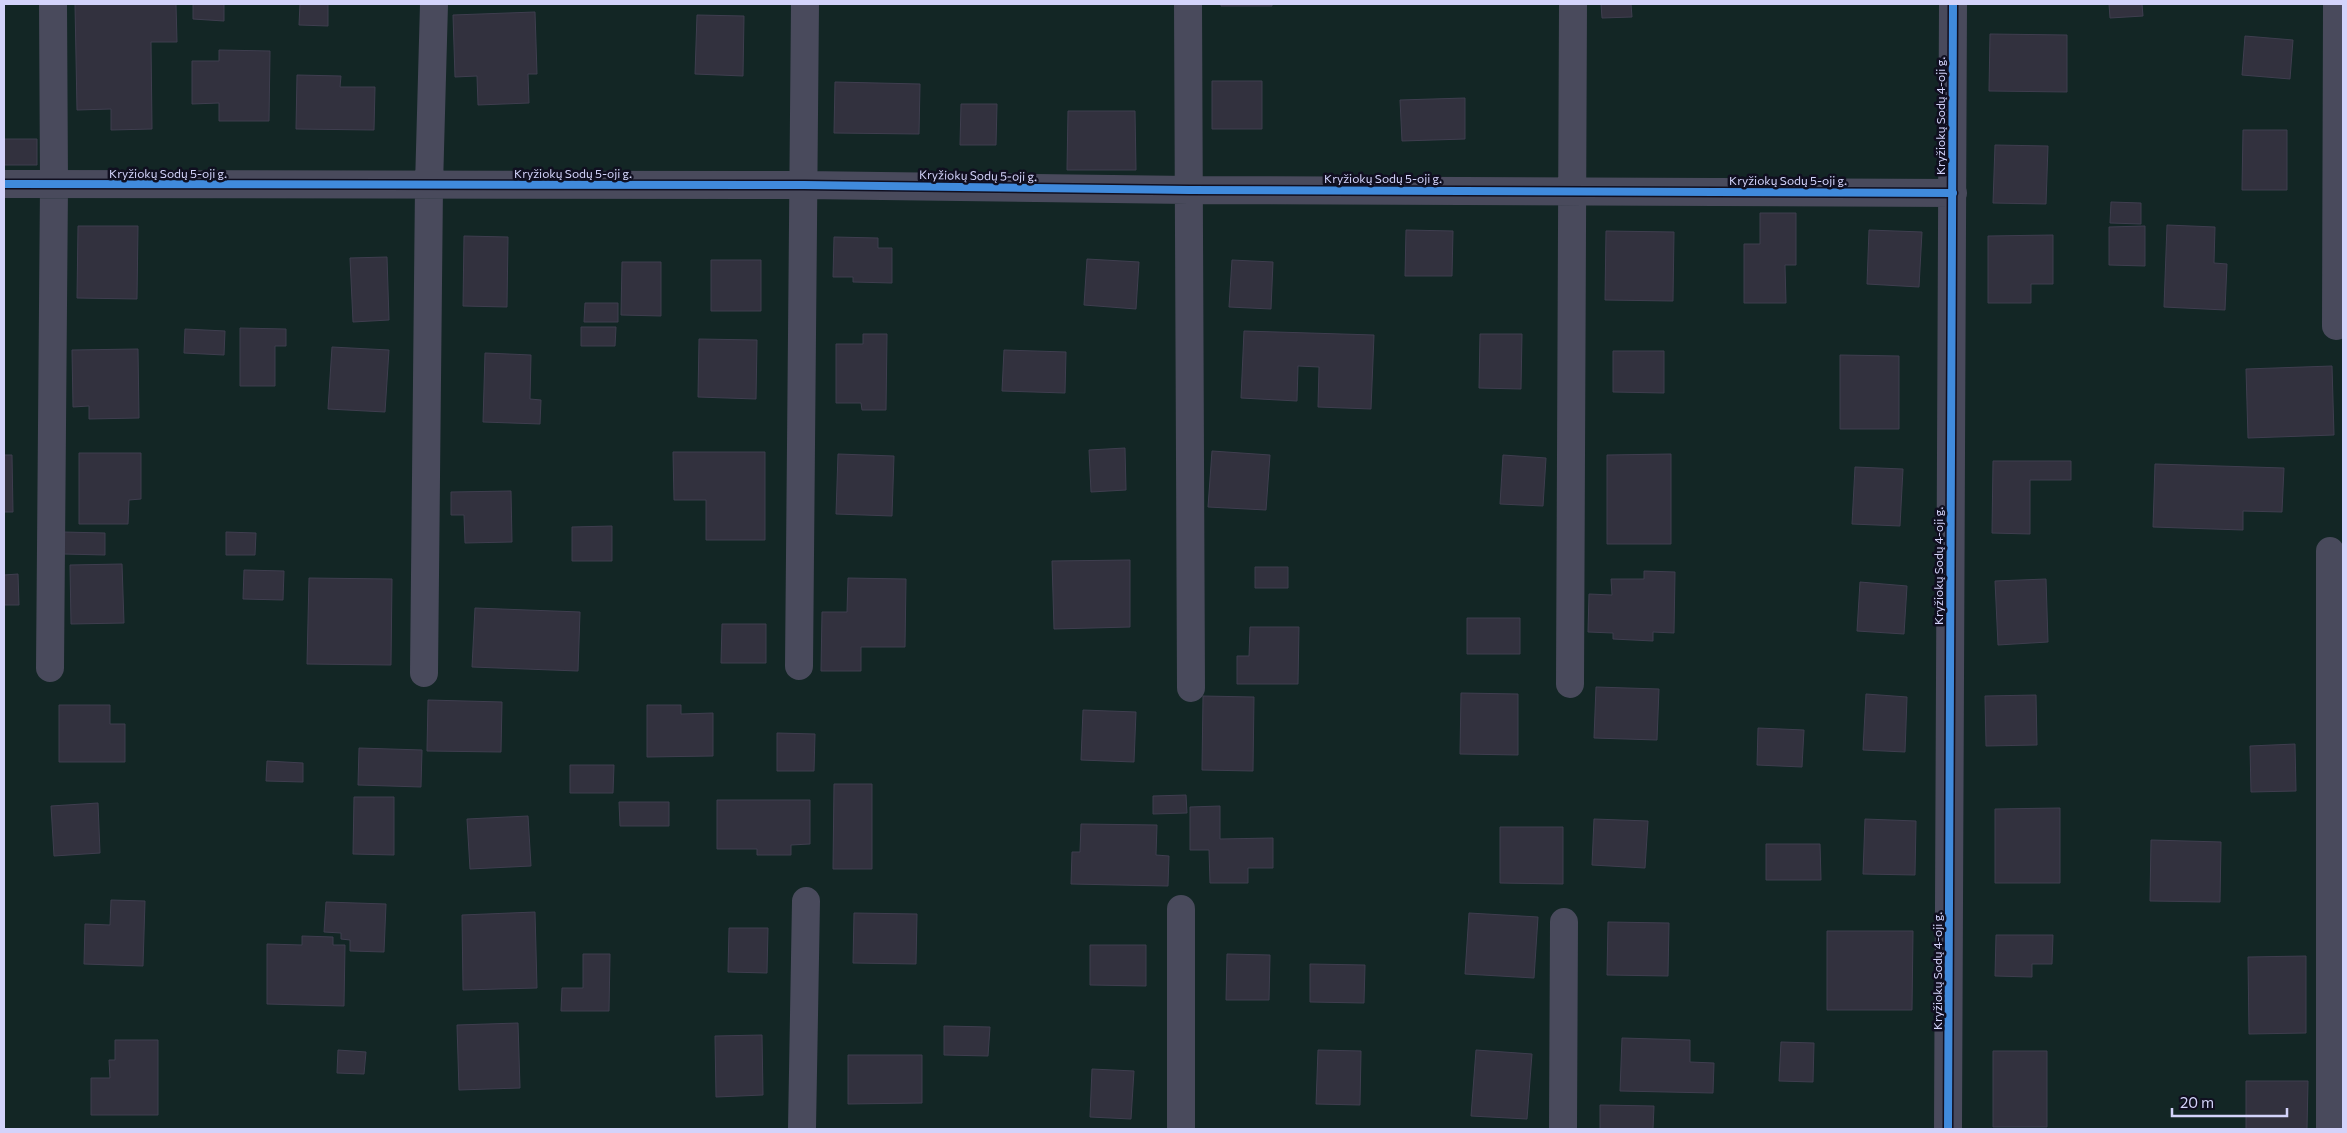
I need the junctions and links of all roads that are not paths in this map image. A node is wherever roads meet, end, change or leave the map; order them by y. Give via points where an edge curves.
1 (53, 4) edge
2 (434, 4) edge
3 (805, 4) edge
4 (1188, 4) edge
5 (1573, 4) edge
6 (1953, 4) edge
7 (2338, 4) edge
8 (4, 184) edge
9 (54, 185) junction
10 (804, 185) junction
11 (429, 186) junction
12 (1189, 190) junction
13 (1574, 190) junction
14 (1952, 193) junction
15 (2336, 326) dead end
16 (2330, 551) dead end
17 (799, 666) dead end
18 (50, 668) dead end
19 (424, 673) dead end
20 (1570, 684) dead end
21 (1191, 688) dead end
22 (806, 902) dead end
23 (1181, 909) dead end
24 (1564, 922) dead end
25 (802, 1129) edge
26 (1181, 1129) edge
27 (1563, 1129) edge
28 (1948, 1129) edge
29 (2330, 1129) edge

1 - 9 street
2 - 11 street
3 - 10 street
4 - 12 street
5 - 13 street
6 - 14 street, Kryžiokų Sodų 4-oji g.
7 - 15 street
8 - 9 street, Kryžiokų Sodų 5-oji g.
9 - 11 street, Kryžiokų Sodų 5-oji g.
9 - 18 street
10 - 11 street, Kryžiokų Sodų 5-oji g.
10 - 12 street, Kryžiokų Sodų 5-oji g.
10 - 17 street
11 - 19 street
12 - 13 street, Kryžiokų Sodų 5-oji g.
12 - 21 street
13 - 14 street, Kryžiokų Sodų 5-oji g.
13 - 20 street
14 - 28 street, Kryžiokų Sodų 4-oji g.
16 - 29 street
22 - 25 street
23 - 26 street
24 - 27 street

